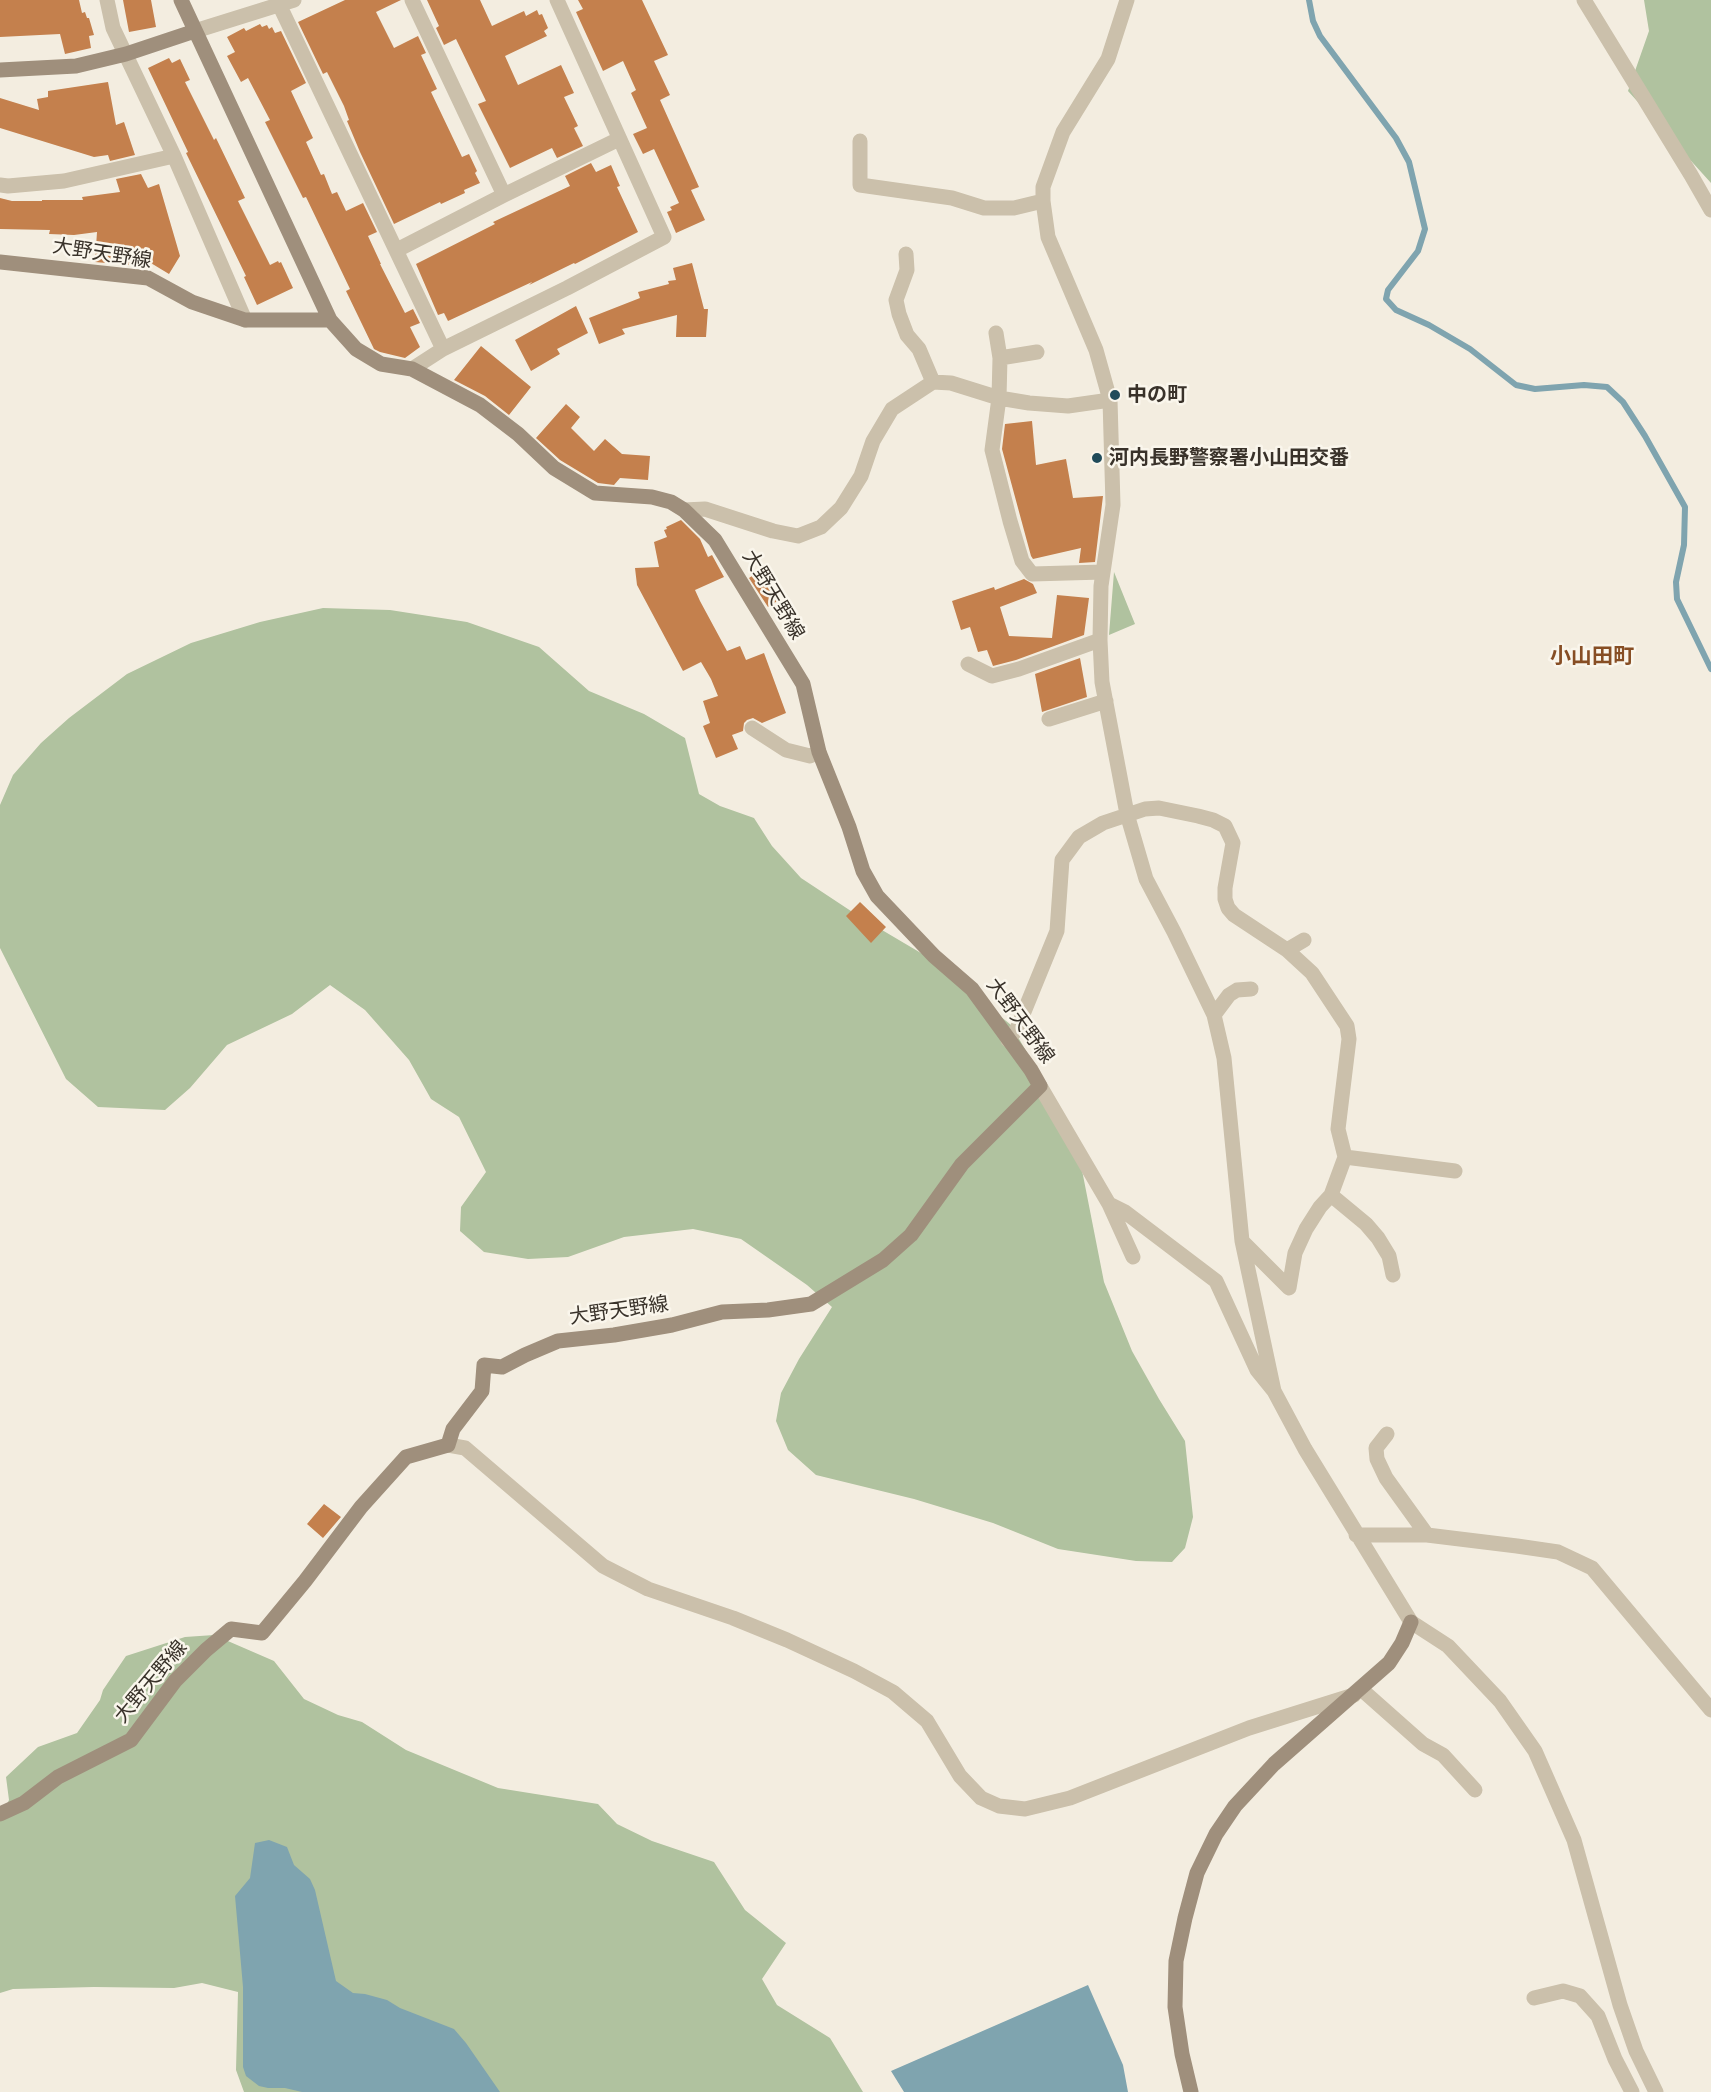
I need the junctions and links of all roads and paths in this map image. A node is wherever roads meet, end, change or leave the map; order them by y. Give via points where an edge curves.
1 (107, 0) edge
2 (181, 0) edge
3 (412, 0) edge
4 (557, 0) edge
5 (1127, 0) edge
6 (1584, 0) edge
7 (283, 2) edge
8 (195, 31) junction
9 (126, 54) junction
10 (0, 70) edge
11 (619, 139) junction
12 (860, 141) dead end
13 (174, 156) junction
14 (0, 184) edge
15 (504, 195) junction
16 (1043, 201) junction
17 (1711, 210) edge
18 (397, 250) junction
19 (906, 254) dead end
20 (0, 262) edge
21 (245, 320) junction
22 (330, 320) junction
23 (996, 333) dead end
24 (443, 349) junction
25 (1037, 352) dead end
26 (1000, 358) junction
27 (412, 369) junction
28 (933, 382) junction
29 (999, 398) junction
30 (1110, 400) junction
31 (684, 510) junction
32 (1103, 572) junction
33 (1100, 640) junction
34 (969, 664) dead end
35 (1106, 701) junction
36 (1049, 719) dead end
37 (752, 728) dead end
38 (819, 752) junction
39 (1127, 814) junction
40 (1304, 940) dead end
41 (1287, 950) junction
42 (1251, 989) dead end
43 (1215, 1015) junction
44 (1008, 1040) junction
45 (1040, 1086) junction
46 (1345, 1157) junction
47 (1455, 1171) dead end
48 (1331, 1196) junction
49 (1109, 1204) junction
50 (1242, 1241) junction
51 (1133, 1257) dead end
52 (1393, 1275) dead end
53 (1274, 1391) junction
54 (1387, 1434) dead end
55 (448, 1444) junction
56 (1356, 1535) junction
57 (1427, 1535) junction
58 (1412, 1623) junction
59 (1358, 1692) junction
60 (1711, 1710) edge
61 (1475, 1790) dead end
62 (0, 1814) edge
63 (1534, 1998) dead end
64 (1191, 2092) edge
65 (1632, 2092) edge
66 (1656, 2092) edge

1 - 9 street via 113,28
2 - 8 main road
3 - 15 street
4 - 11 street
5 - 16 street via 1108,59 1063,132 1043,187
6 - 17 street
7 - 8 street
7 - 18 street
8 - 9 main road
8 - 22 main road
9 - 10 main road via 76,66
9 - 13 street
11 - 15 street
11 - 24 street via 664,237
12 - 16 street via 860,186 952,198 984,208 1014,208
13 - 14 street via 64,181
13 - 21 street
15 - 18 street
16 - 30 street via 1048,237 1096,350
18 - 24 street
19 - 28 street via 907,270 896,300 898,314
20 - 21 main road, 大野天野線 via 148,278 192,302
21 - 22 main road, 大野天野線
22 - 27 main road, 大野天野線 via 356,348 381,364
23 - 26 street
24 - 27 street
25 - 26 street
26 - 29 street
27 - 31 main road, 大野天野線 via 480,405 554,468 595,493 651,497
28 - 29 street via 951,383
28 - 31 street via 892,409 873,441 861,476 841,508 821,527 798,536 705,509
29 - 30 street via 1068,406
29 - 32 street via 993,450 1022,561 1032,574
30 - 32 street via 1113,505
31 - 38 main road, 大野天野線 via 716,540 803,684
32 - 33 street
33 - 34 street via 992,676
33 - 35 street
35 - 36 street
35 - 39 street
37 - 38 street via 786,750 810,756
38 - 44 main road, 大野天野線 via 863,871 877,896 934,956 972,989
39 - 41 street via 1159,808 1225,826 1233,843 1225,888 1228,908
39 - 43 street via 1146,879
39 - 44 street via 1087,830 1062,860 1057,931 1017,1029
40 - 41 street
41 - 46 street via 1312,973 1347,1026 1349,1039 1338,1129
42 - 43 street via 1229,995
43 - 50 street via 1224,1058
44 - 45 main road, 大野天野線
45 - 49 street
45 - 55 main road, 大野天野線 via 962,1164 911,1235 883,1260 850,1281 811,1304 722,1312 649,1329 558,1341 502,1367 484,1365 482,1391 453,1429
46 - 47 street
46 - 48 street
48 - 50 street via 1306,1229 1295,1253 1289,1288
48 - 52 street via 1378,1238 1391,1262
49 - 51 street
49 - 53 street via 1216,1281 1257,1370
50 - 53 street
53 - 56 street
54 - 57 street via 1376,1448 1377,1459
55 - 59 street via 465,1448 603,1566 648,1589 787,1641 893,1692 927,1721 960,1776 981,1798 999,1806 1025,1809 1070,1798 1249,1728
55 - 62 main road, 大野天野線 via 406,1457 361,1507 262,1633 231,1629 175,1681 132,1740 58,1777 24,1803
56 - 57 street
56 - 58 street
57 - 60 street via 1558,1552 1592,1568
58 - 59 main road via 1389,1663
58 - 66 street via 1448,1646 1500,1701 1535,1752 1574,1840 1620,2005
59 - 61 street via 1423,1744 1443,1755
59 - 64 main road via 1274,1764 1235,1806 1197,1873 1176,1961 1175,2007
63 - 65 street via 1563,1991 1580,1996 1598,2016

